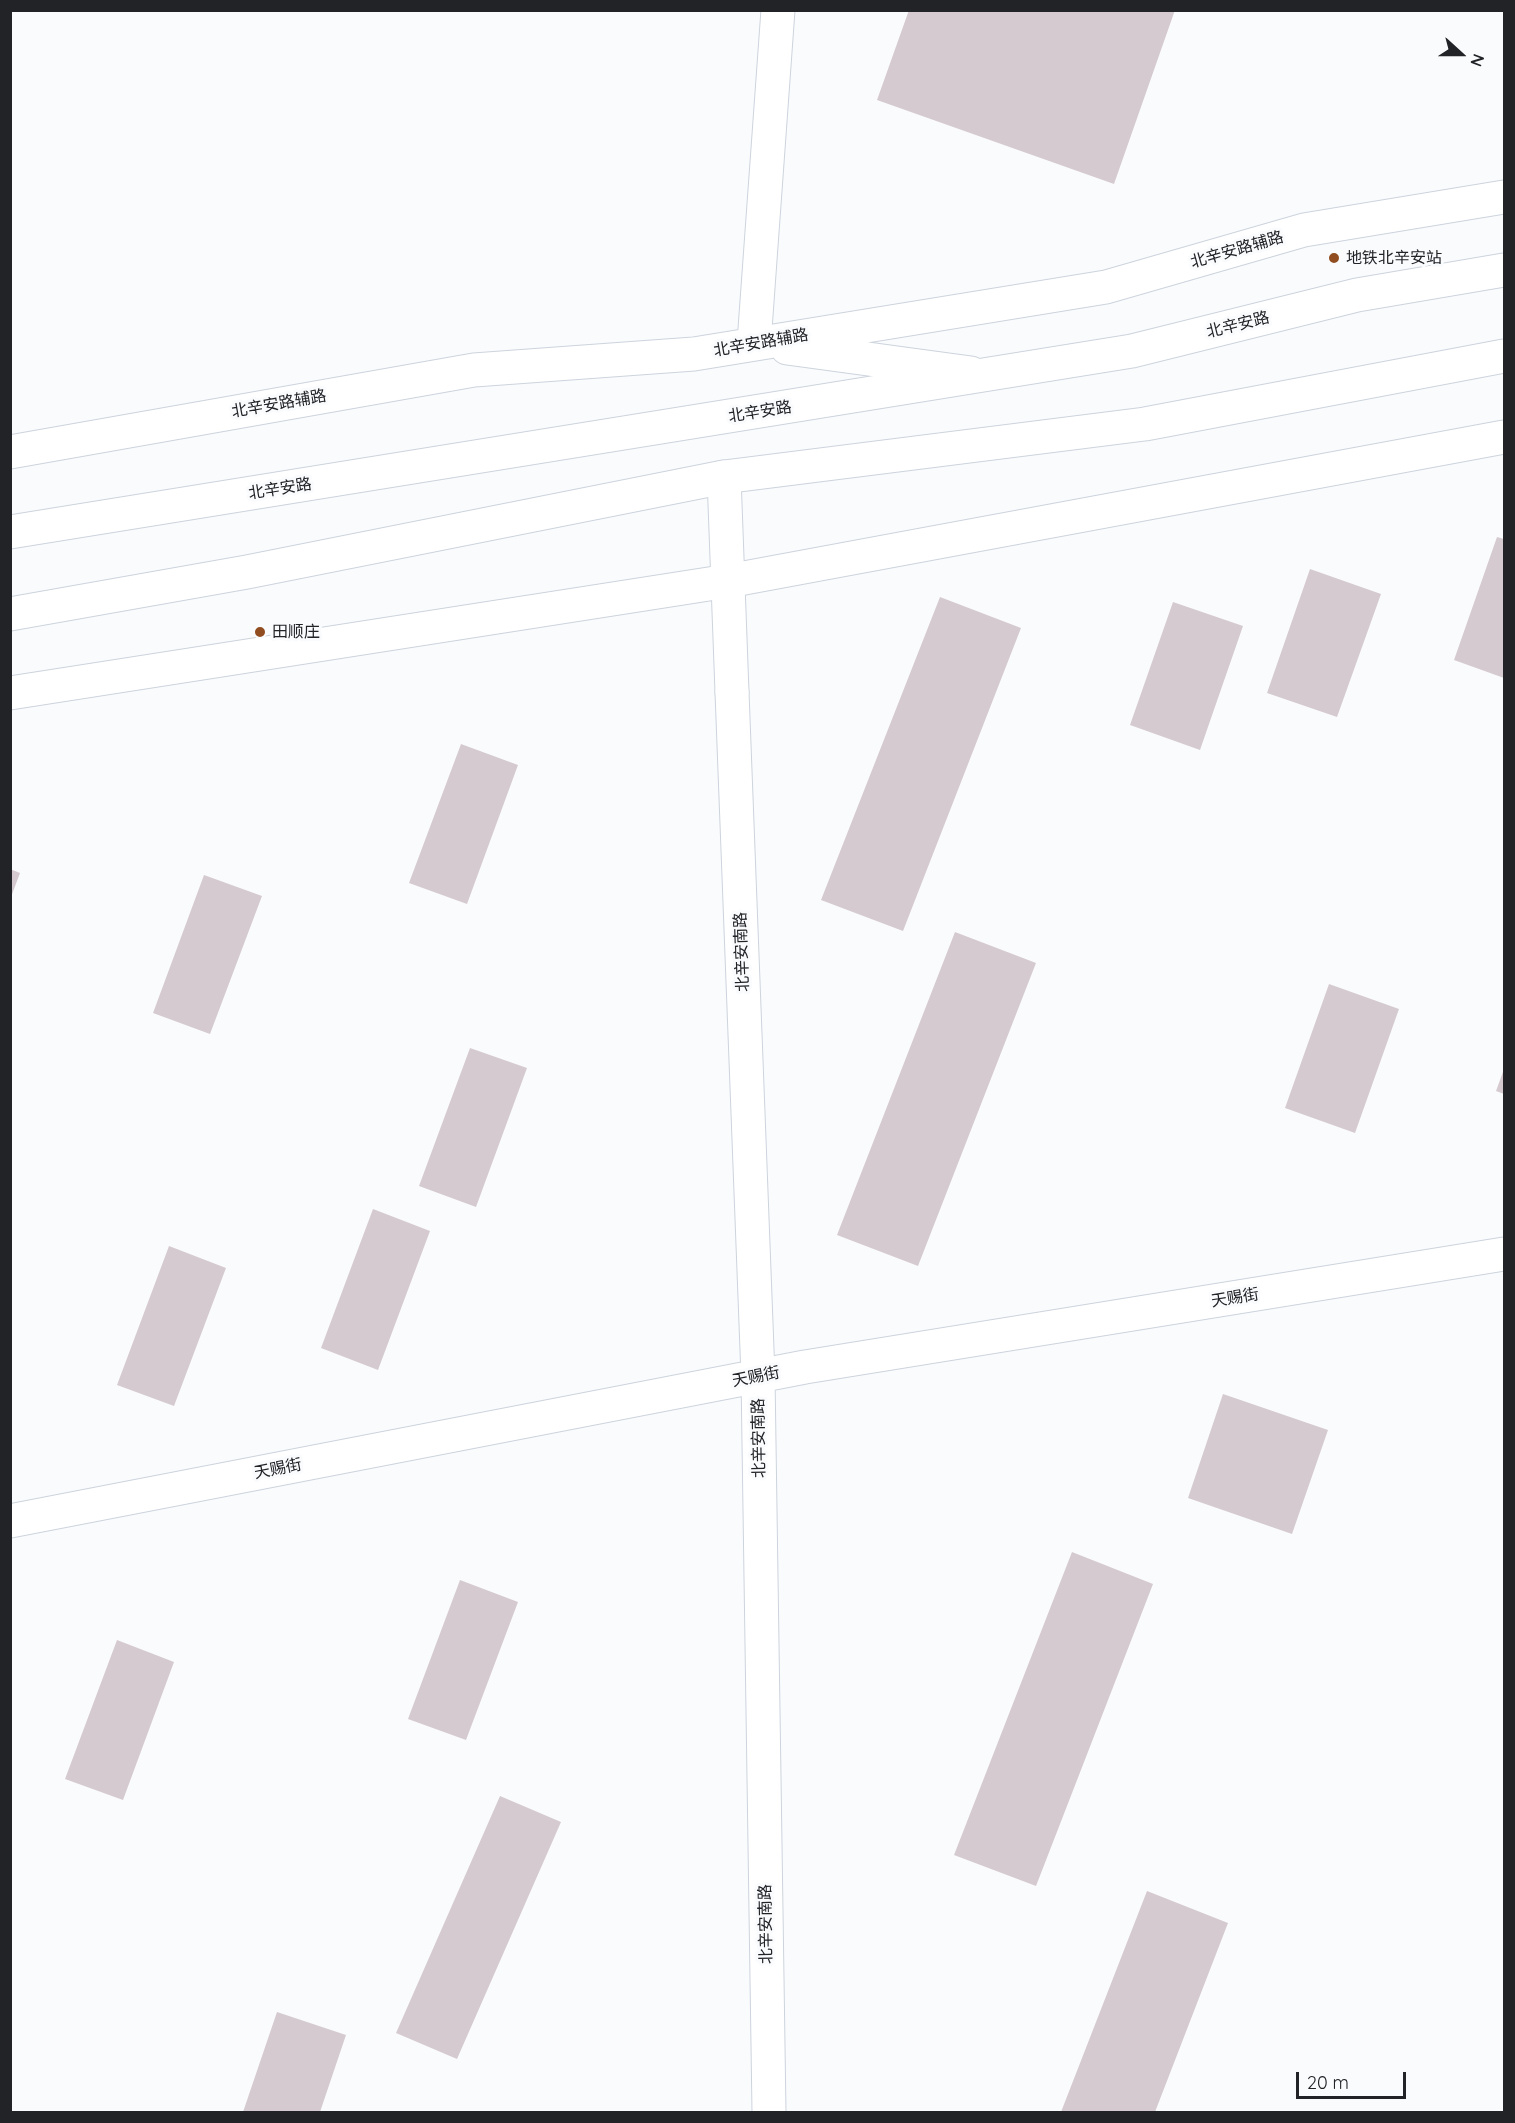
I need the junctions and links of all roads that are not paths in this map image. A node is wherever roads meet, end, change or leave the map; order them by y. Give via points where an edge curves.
1 (778, 10) edge
2 (1504, 197) edge
3 (1504, 270) edge
4 (754, 344) junction
5 (1504, 356) edge
6 (984, 375) junction
7 (1504, 437) edge
8 (10, 452) edge
9 (724, 477) junction
10 (10, 532) edge
11 (728, 581) junction
12 (10, 614) edge
13 (10, 693) edge
14 (1504, 1254) edge
15 (758, 1376) junction
16 (10, 1521) edge
17 (769, 2112) edge

1 - 4 street
2 - 4 street, 北辛安路辅路 via 1304,230 1106,287
3 - 6 street, 北辛安路 via 1358,295 1132,351
4 - 6 street
4 - 8 street, 北辛安路辅路 via 694,354 474,370
5 - 9 street via 1145,424
6 - 10 street, 北辛安路
7 - 11 street
9 - 11 street, 北辛安南路
9 - 12 street via 247,572
11 - 13 street
11 - 15 street, 北辛安南路
14 - 15 street, 天赐街
15 - 16 street, 天赐街
15 - 17 street, 北辛安南路

